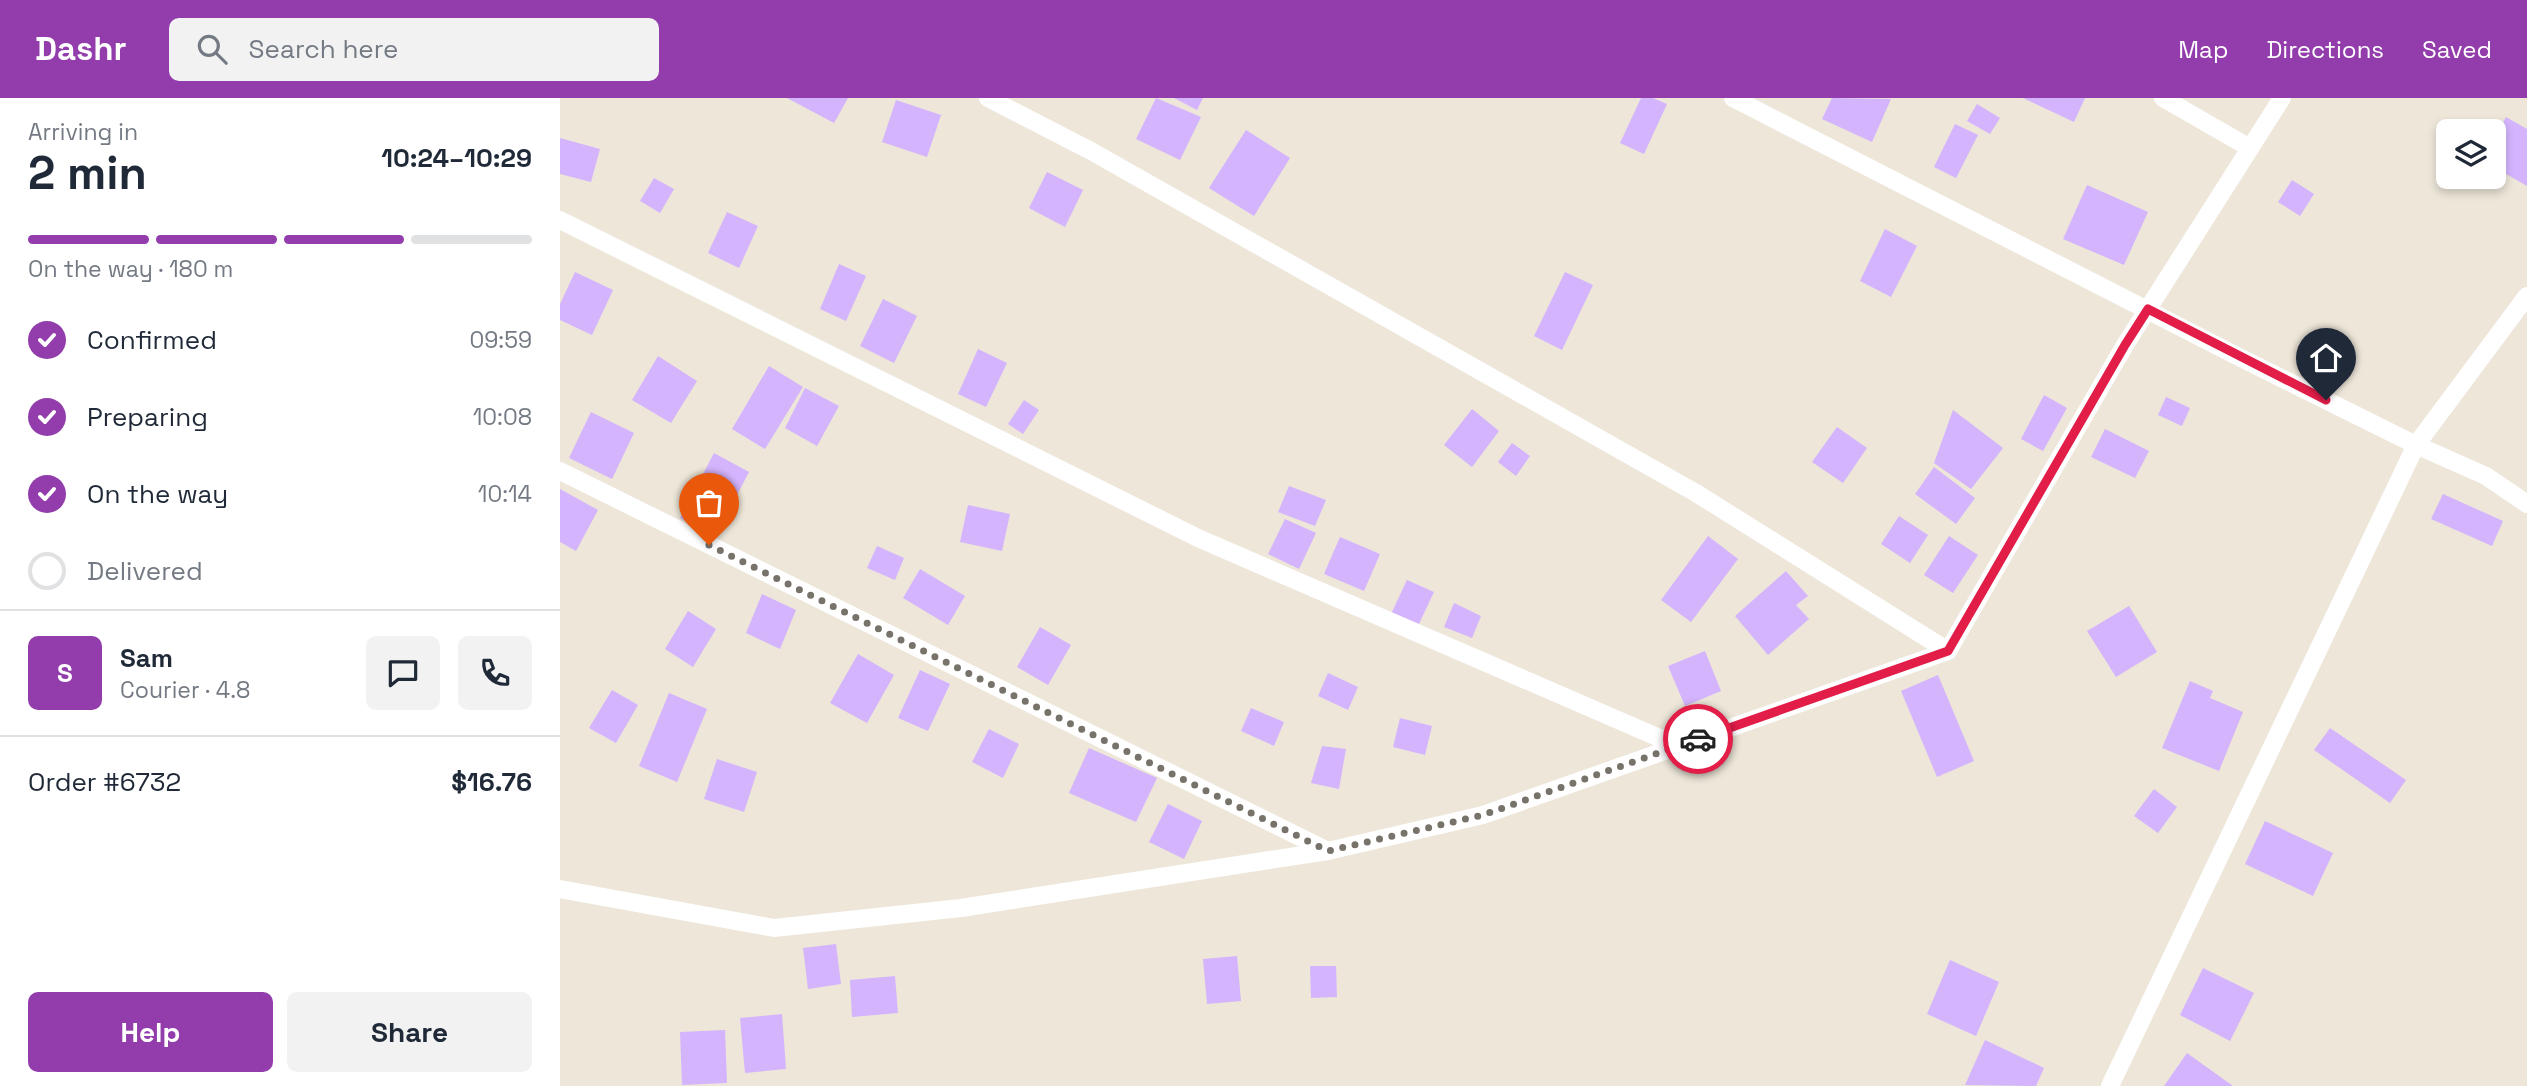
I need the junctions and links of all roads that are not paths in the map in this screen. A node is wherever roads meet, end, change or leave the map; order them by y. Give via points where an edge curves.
1 (988, 98) edge
2 (1733, 98) edge
3 (2162, 98) edge
4 (2282, 98) edge
5 (2250, 148) junction
6 (560, 220) edge
7 (2527, 296) edge
8 (2148, 309) junction
9 (2416, 445) junction
10 (560, 471) edge
11 (2527, 504) edge
12 (1948, 651) junction
13 (1678, 746) junction
14 (1328, 851) junction
15 (560, 889) edge
16 (2110, 1086) edge

1 - 12 lane via 1091,151 1696,492
2 - 8 lane
3 - 5 lane
4 - 5 lane
5 - 8 lane
6 - 13 lane via 1198,538
7 - 9 lane
8 - 9 lane
8 - 12 lane
9 - 11 lane via 2486,476
9 - 16 lane
10 - 14 lane
12 - 13 lane
13 - 14 lane via 1483,815
14 - 15 lane via 961,908 774,928

